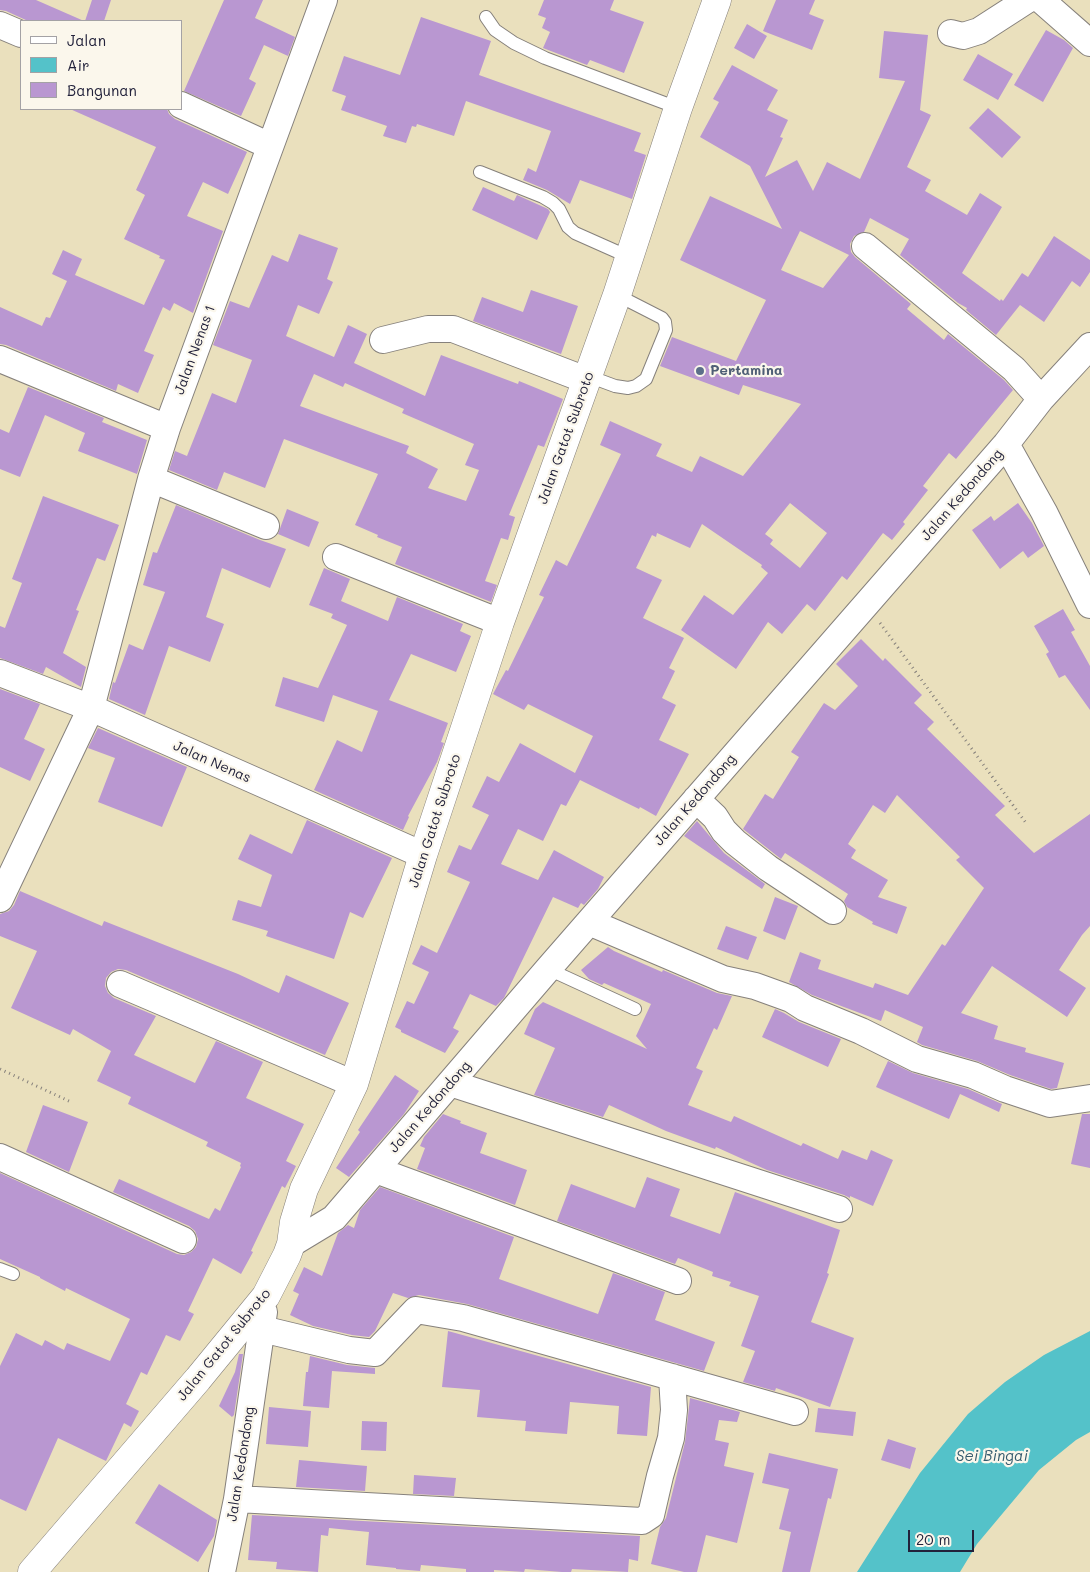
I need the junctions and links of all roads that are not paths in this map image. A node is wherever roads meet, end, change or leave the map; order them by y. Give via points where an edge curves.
1 (324, 0) edge
2 (717, 0) edge
3 (1027, 0) edge
4 (1041, 0) edge
5 (486, 17) dead end
6 (0, 25) edge
7 (951, 33) dead end
8 (20, 34) edge
9 (1090, 43) edge
10 (182, 105) edge
11 (678, 108) junction
12 (270, 146) junction
13 (480, 172) dead end
14 (865, 246) dead end
15 (629, 257) junction
16 (616, 295) junction
17 (383, 340) dead end
18 (1090, 346) edge
19 (0, 359) edge
20 (587, 378) junction
21 (1041, 399) junction
22 (167, 428) junction
23 (1006, 444) junction
24 (151, 479) junction
25 (266, 526) dead end
26 (336, 557) dead end
27 (1090, 604) edge
28 (500, 622) junction
29 (0, 673) edge
30 (91, 708) junction
31 (696, 799) junction
32 (423, 855) junction
33 (0, 899) edge
34 (833, 911) dead end
35 (589, 922) junction
36 (548, 969) junction
37 (120, 984) dead end
38 (635, 1009) dead end
39 (450, 1083) junction
40 (354, 1084) junction
41 (1090, 1098) edge
42 (0, 1157) edge
43 (376, 1170) junction
44 (839, 1209) dead end
45 (183, 1240) dead end
46 (291, 1244) junction
47 (0, 1269) edge
48 (13, 1274) dead end
49 (678, 1281) dead end
50 (266, 1296) junction
51 (262, 1329) junction
52 (672, 1377) junction
53 (795, 1412) dead end
54 (236, 1499) junction
55 (32, 1572) edge
56 (222, 1572) edge

1 - 12 street, Jalan Nenas 1
2 - 11 main road, Jalan Gatot Subroto
3 - 7 street via 980,31 962,36
4 - 9 street
5 - 11 lane via 495,30 545,58
6 - 8 street
10 - 12 street
11 - 15 main road, Jalan Gatot Subroto
12 - 22 street, Jalan Nenas 1
13 - 15 lane via 543,197 559,209 575,233
14 - 21 street via 1014,369
15 - 16 main road, Jalan Gatot Subroto
16 - 20 main road, Jalan Gatot Subroto
16 - 20 lane via 662,318 666,322 666,330 646,379 636,386 615,386
17 - 20 street via 428,329 453,329
18 - 21 street, Jalan Kedondong
19 - 22 street
20 - 28 main road, Jalan Gatot Subroto
21 - 23 street, Jalan Kedondong
22 - 24 street, Jalan Nenas 1
23 - 27 street
23 - 31 street, Jalan Kedondong
24 - 25 street
24 - 30 street, Jalan Nenas 1
26 - 28 street
28 - 32 main road, Jalan Gatot Subroto
29 - 30 street, Jalan Nenas
30 - 32 street, Jalan Nenas
30 - 33 street, Jalan Nenas 1
31 - 34 street via 735,842
31 - 35 street, Jalan Kedondong
32 - 40 main road, Jalan Gatot Subroto
35 - 36 street, Jalan Kedondong
35 - 41 street via 723,979 755,986 791,1000 917,1060 973,1075 1050,1104
36 - 38 lane
36 - 39 street, Jalan Kedondong
37 - 40 street
39 - 43 street, Jalan Kedondong
39 - 44 street
40 - 46 main road, Jalan Gatot Subroto via 304,1189
42 - 45 street
43 - 46 street, Jalan Kedondong via 334,1218
43 - 49 street
46 - 50 main road, Jalan Gatot Subroto
47 - 48 lane
50 - 51 street, Jalan Kedondong
50 - 55 main road, Jalan Gatot Subroto
51 - 52 street via 375,1354 416,1310 463,1318
51 - 54 street, Jalan Kedondong
52 - 53 street
52 - 54 street via 674,1410 671,1438 651,1515 642,1521
54 - 56 street, Jalan Kedondong

